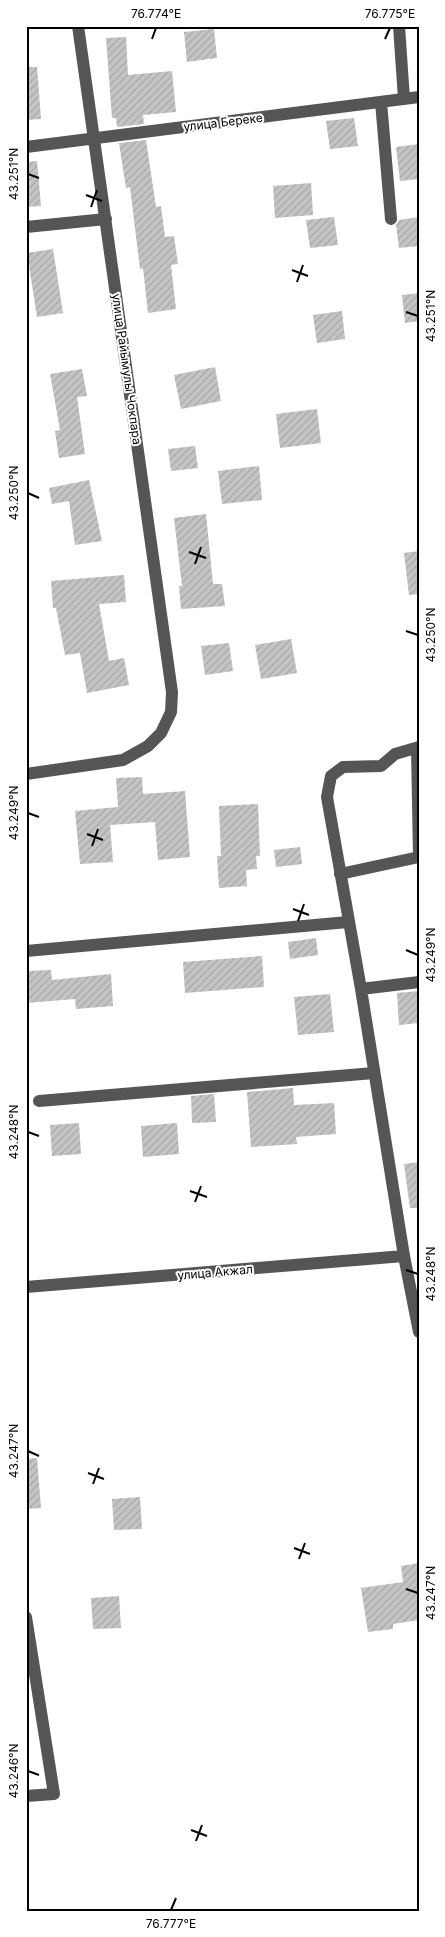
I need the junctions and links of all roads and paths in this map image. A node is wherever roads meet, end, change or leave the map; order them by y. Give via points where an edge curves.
1 (78, 26) edge
2 (399, 26) edge
3 (419, 97) edge
4 (404, 99) junction
5 (381, 102) junction
6 (94, 139) junction
7 (26, 147) edge
8 (106, 219) junction
9 (391, 219) dead end
10 (26, 227) edge
11 (418, 748) edge
12 (26, 774) edge
13 (340, 874) junction
14 (348, 922) junction
15 (26, 951) edge
16 (419, 982) edge
17 (362, 989) junction
18 (374, 1074) junction
19 (39, 1101) dead end
20 (404, 1256) junction
21 (413, 1270) edge
22 (26, 1287) edge
23 (419, 1332) edge
24 (26, 1618) edge
25 (26, 1796) edge

1 - 6 street, улица Райымулы Чокпара
2 - 4 street
3 - 4 street, улица Береке
4 - 5 street, улица Береке
5 - 6 street, улица Береке
5 - 9 street
6 - 7 street, улица Береке
6 - 8 street, улица Райымулы Чокпара
8 - 10 street
8 - 12 street, улица Райымулы Чокпара via 172,692 172,712 161,733 148,746 123,760
11 - 13 street via 419,857
11 - 13 street via 395,754 380,766 342,767 331,776 327,797
13 - 14 street
14 - 15 street
14 - 17 street
16 - 17 street
17 - 18 street
18 - 19 street
18 - 20 street
20 - 21 street
20 - 22 street, улица Акжал
21 - 23 street
24 - 25 street via 54,1794

